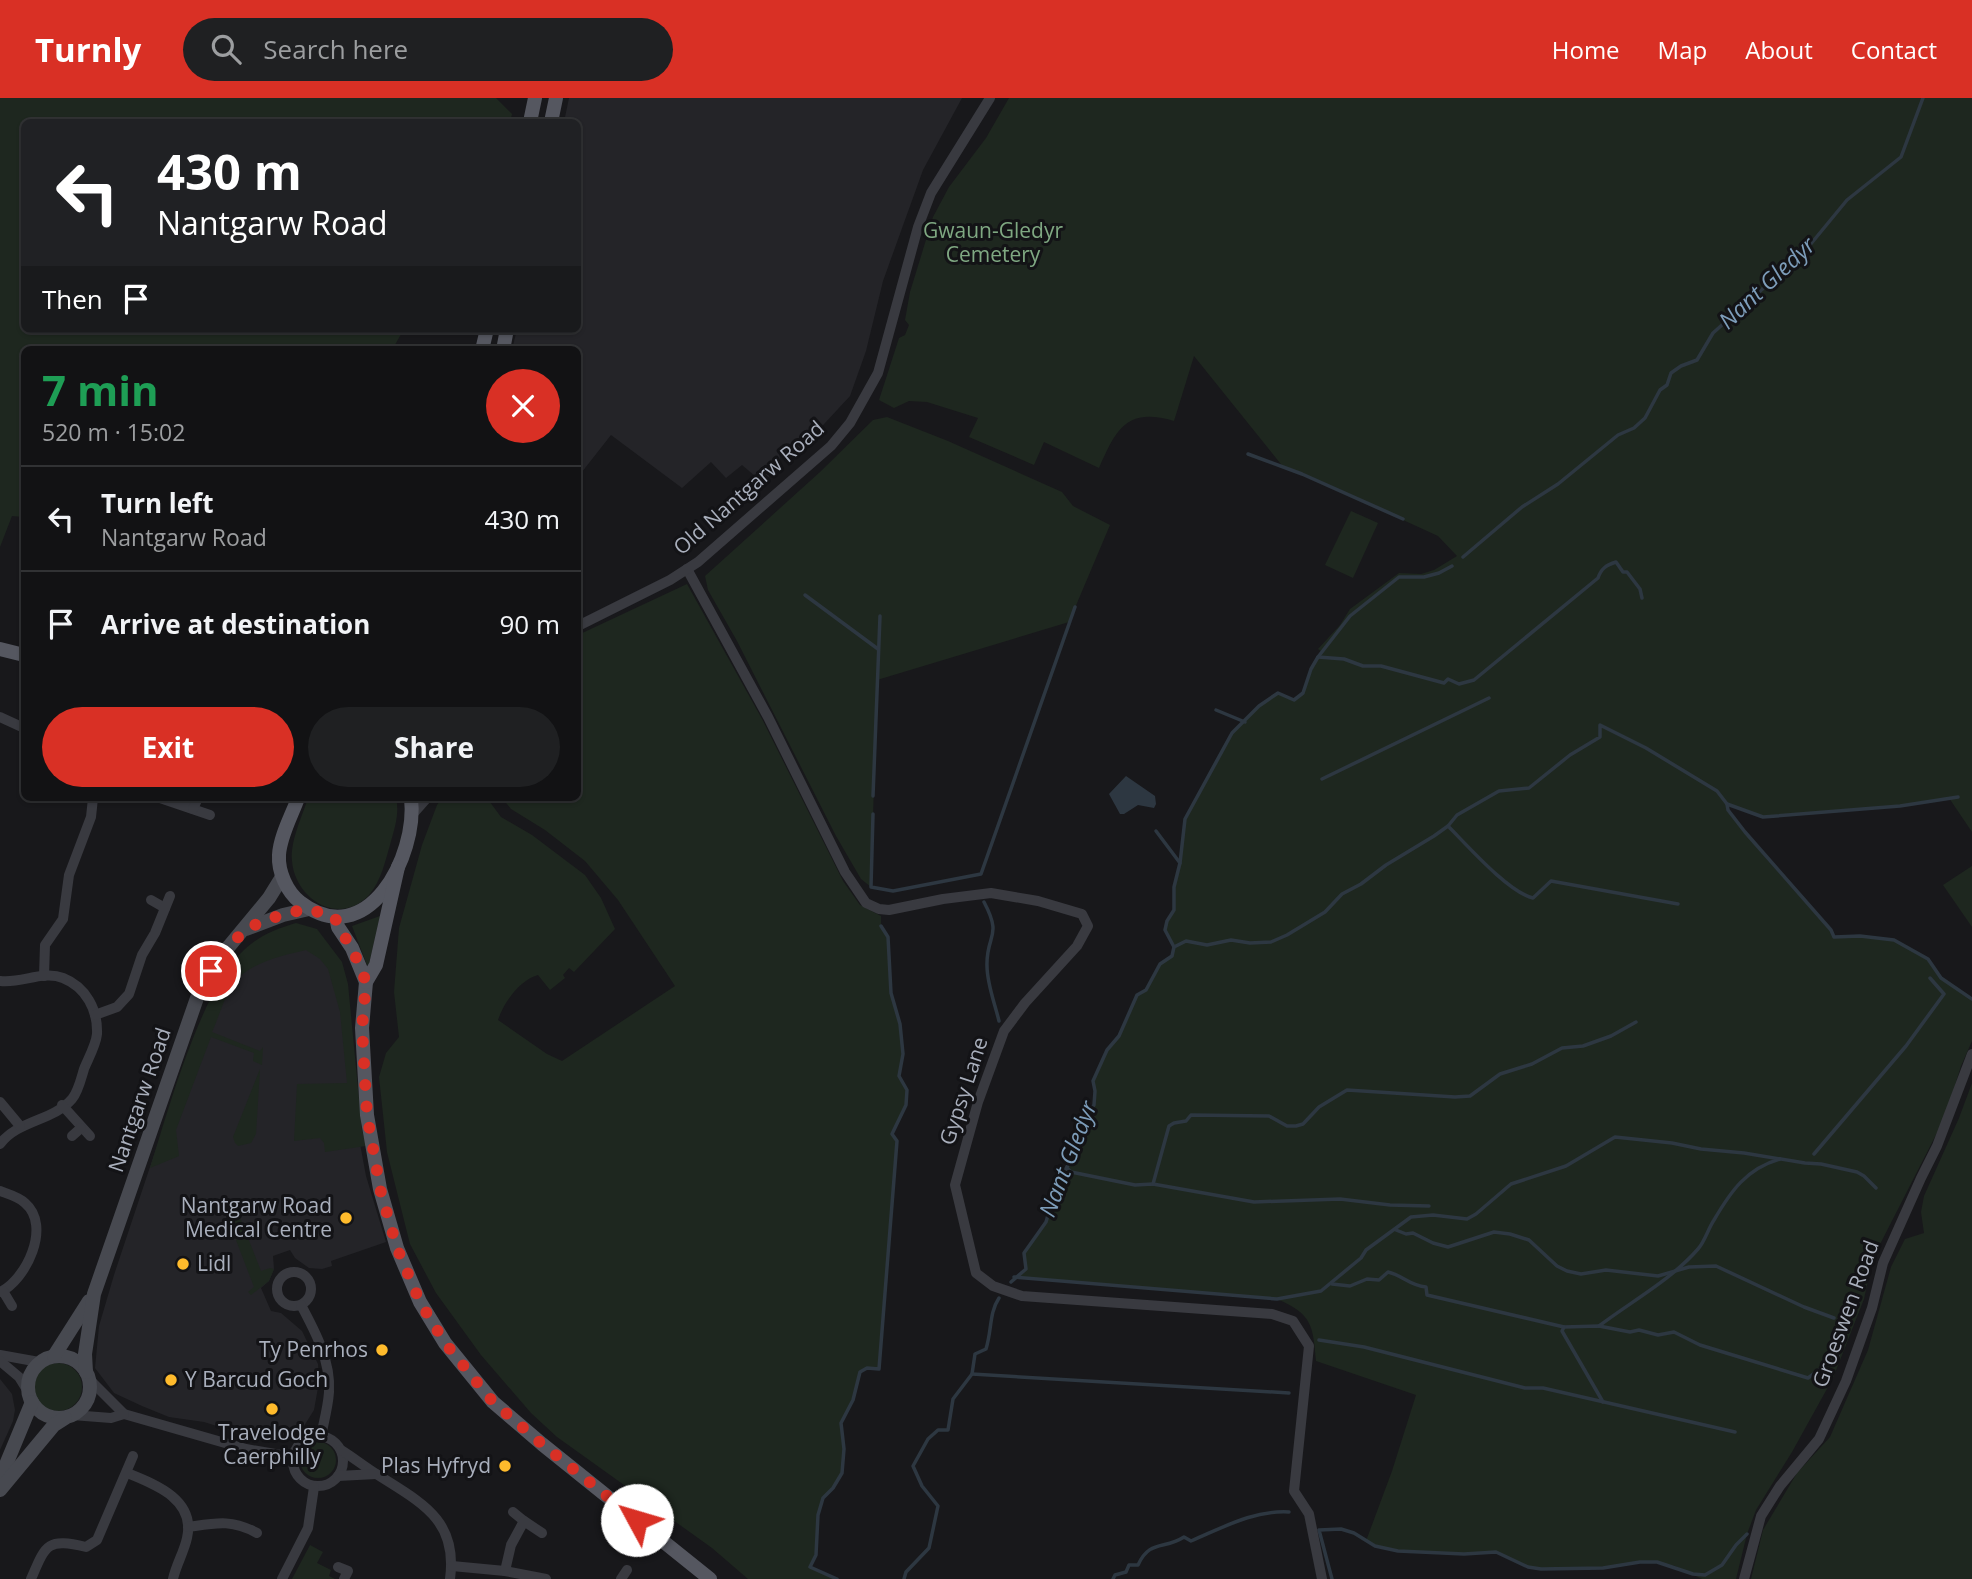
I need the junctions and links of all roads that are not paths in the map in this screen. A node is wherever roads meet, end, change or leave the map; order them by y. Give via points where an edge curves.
1 (535, 98) edge
2 (556, 98) edge
3 (990, 98) edge
4 (531, 119) edge
5 (552, 119) edge
6 (687, 569) junction
7 (581, 625) edge
8 (0, 649) edge
9 (21, 654) edge
10 (0, 717) edge
11 (21, 727) edge
12 (93, 801) edge
13 (169, 801) edge
14 (197, 801) edge
15 (411, 801) edge
16 (424, 801) edge
17 (293, 802) edge
18 (194, 809) junction
19 (211, 815) dead end
20 (412, 815) junction
21 (398, 867) junction
22 (282, 877) junction
23 (170, 896) dead end
24 (151, 900) dead end
25 (165, 908) junction
26 (309, 909) junction
27 (335, 917) junction
28 (244, 929) junction
29 (44, 976) junction
30 (0, 981) edge
31 (366, 982) junction
32 (95, 1015) junction
33 (1972, 1054) edge
34 (0, 1102) edge
35 (62, 1105) junction
36 (20, 1126) junction
37 (81, 1128) junction
38 (72, 1136) dead end
39 (90, 1136) dead end
40 (0, 1144) edge
41 (0, 1191) edge
42 (2, 1292) edge
43 (94, 1294) junction
44 (301, 1304) dead end
45 (12, 1306) dead end
46 (0, 1355) edge
47 (54, 1356) junction
48 (0, 1361) edge
49 (39, 1362) junction
50 (87, 1376) junction
51 (29, 1396) junction
52 (124, 1414) junction
53 (69, 1416) junction
54 (321, 1436) junction
55 (341, 1450) junction
56 (133, 1456) dead end
57 (293, 1457) junction
58 (127, 1473) junction
59 (376, 1474) junction
60 (338, 1476) junction
61 (0, 1479) edge
62 (314, 1487) junction
63 (0, 1490) edge
64 (513, 1512) dead end
65 (524, 1521) junction
66 (188, 1527) junction
67 (257, 1533) dead end
68 (542, 1533) dead end
69 (452, 1566) junction
70 (338, 1567) dead end
71 (505, 1572) junction
72 (31, 1579) edge
73 (173, 1579) edge
74 (282, 1579) edge
75 (344, 1579) edge
76 (450, 1579) edge
77 (546, 1579) edge
78 (710, 1579) edge
79 (1322, 1579) edge
80 (1744, 1579) edge

1 - 4 main road
2 - 5 main road
3 - 6 street, Old Nantgarw Road via 926,206 884,357 859,410 824,452
6 - 7 street, Old Nantgarw Road
6 - 79 street, Gypsy Lane via 845,872 866,903 889,910 991,894 1082,914 1088,926 1077,946 1004,1031 978,1102 955,1185 976,1273 993,1286 1022,1296 1272,1314 1293,1321 1309,1346 1294,1491 1309,1514
8 - 9 main road
10 - 11 street
12 - 29 street via 69,875 63,919 46,945
13 - 18 street
14 - 18 street
15 - 20 main road
16 - 20 street
17 - 22 main road via 279,854
18 - 19 street
20 - 21 main road
21 - 27 main road via 368,907
21 - 31 main road via 376,965
22 - 26 main road via 295,898
22 - 28 main road, Nantgarw Road
23 - 25 street
24 - 25 street
25 - 32 street via 129,994 117,1007
26 - 27 main road
26 - 28 main road
27 - 31 main road
28 - 43 main road, Nantgarw Road via 218,960 197,998
29 - 30 street
29 - 32 street via 62,977 75,985 88,997
31 - 78 main road via 362,1028 367,1115 380,1189 397,1248 420,1302 445,1343 493,1402
32 - 35 street via 97,1036 79,1086
33 - 80 street, Groeswen Road via 1884,1263 1846,1381 1819,1439 1761,1516
34 - 36 street
35 - 36 street
35 - 37 street
36 - 40 street
37 - 38 street
37 - 39 street
41 - 42 street via 25,1202 38,1234 20,1276
42 - 45 street
43 - 47 main road, Nantgarw Road
43 - 50 main road, Nantgarw Road via 85,1354
44 - 54 street via 328,1372
46 - 49 street
47 - 49 main road
47 - 50 main road via 77,1361
48 - 51 street via 19,1377
49 - 51 main road via 28,1379
50 - 52 street
50 - 53 main road via 89,1396
51 - 53 main road via 45,1415
51 - 61 main road
52 - 53 street via 111,1418
52 - 57 street via 246,1449
53 - 63 main road via 54,1425
54 - 55 street via 331,1438
54 - 57 street via 299,1443
55 - 59 street
55 - 60 street via 344,1462
56 - 58 street
57 - 62 street via 295,1473
58 - 66 street via 169,1493 181,1507
58 - 72 street via 97,1540 86,1547 67,1542 51,1545 42,1553
59 - 60 street
59 - 69 street via 437,1518 449,1543
60 - 62 street
62 - 74 street via 308,1528
64 - 65 street
65 - 68 street
65 - 71 street via 511,1545
66 - 67 street via 223,1522
66 - 73 street
69 - 71 street
69 - 76 street
70 - 75 street via 348,1572
71 - 77 street

